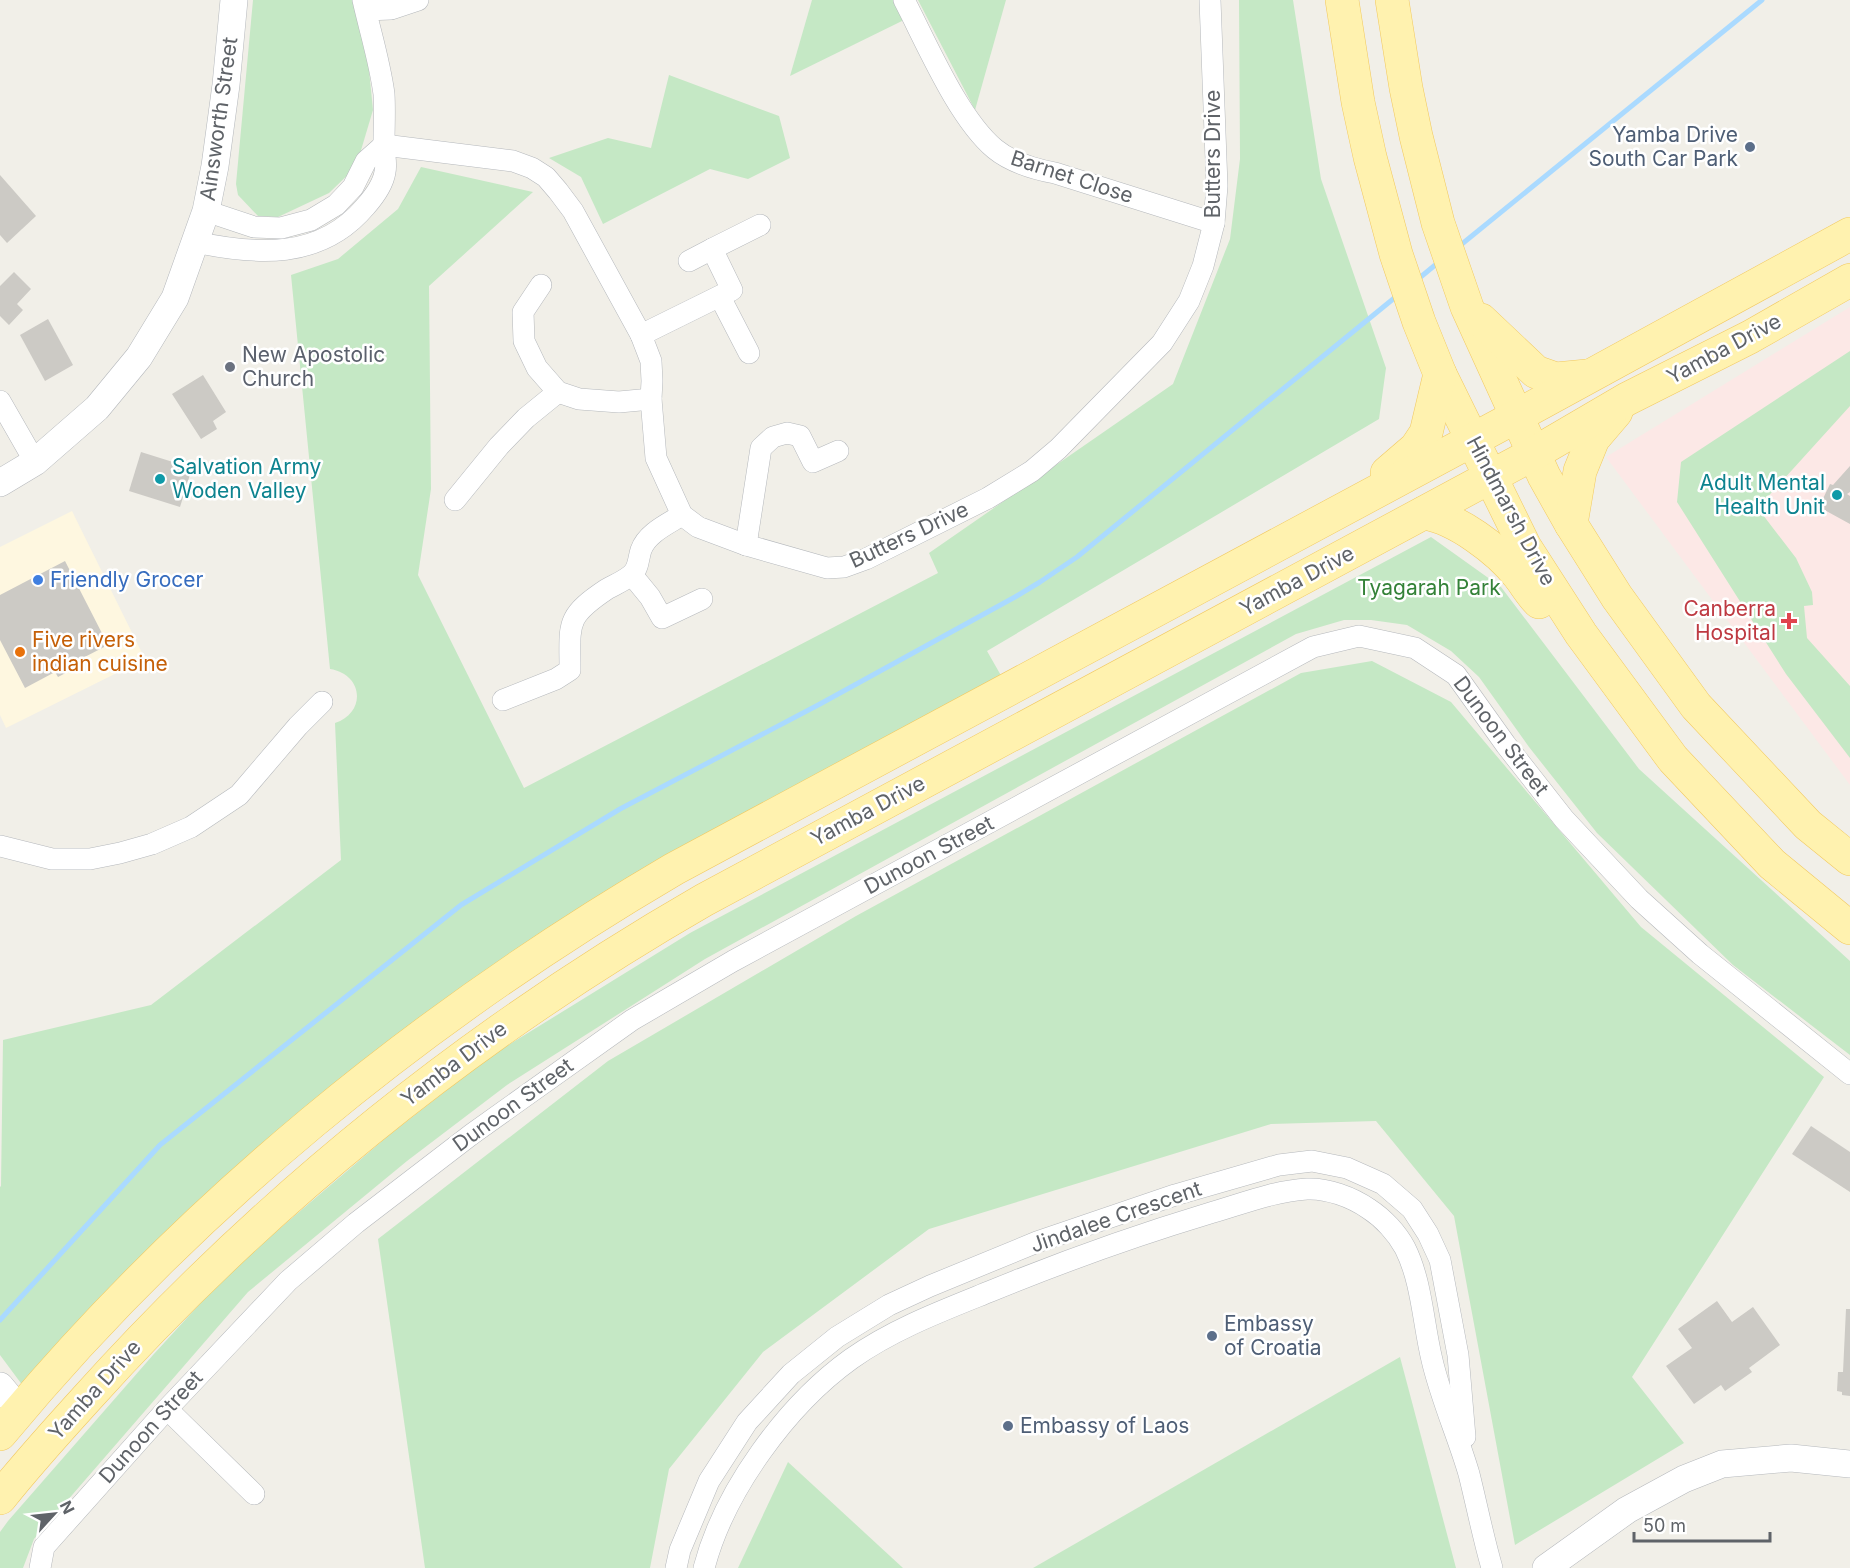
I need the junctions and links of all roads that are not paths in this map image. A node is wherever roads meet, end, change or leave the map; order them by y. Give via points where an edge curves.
1 (234, 0) edge
2 (418, 0) edge
3 (904, 0) edge
4 (1209, 0) edge
5 (1342, 0) edge
6 (1392, 0) edge
7 (364, 5) edge
8 (384, 145) junction
9 (206, 211) junction
10 (1214, 223) junction
11 (760, 225) dead end
12 (1850, 234) edge
13 (195, 242) junction
14 (712, 249) junction
15 (689, 261) dead end
16 (1850, 280) edge
17 (541, 285) dead end
18 (720, 297) junction
19 (1464, 299) junction
20 (641, 335) junction
21 (749, 353) dead end
22 (1440, 375) junction
23 (1589, 376) junction
24 (558, 392) junction
25 (651, 399) junction
26 (1627, 399) junction
27 (0, 401) edge
28 (1517, 416) junction
29 (1473, 440) junction
30 (838, 451) dead end
31 (1533, 454) junction
32 (35, 462) junction
33 (1491, 477) junction
34 (0, 483) edge
35 (455, 500) dead end
36 (1347, 507) junction
37 (1424, 513) junction
38 (682, 515) junction
39 (1571, 524) junction
40 (746, 545) junction
41 (632, 575) junction
42 (702, 599) dead end
43 (1581, 634) junction
44 (503, 699) dead end
45 (322, 702) dead end
46 (0, 846) edge
47 (1850, 859) edge
48 (1850, 928) edge
49 (1850, 1074) edge
50 (117, 1364) junction
51 (166, 1409) junction
52 (10, 1412) edge
53 (1850, 1464) edge
54 (1468, 1473) junction
55 (10, 1486) edge
56 (254, 1494) dead end
57 (40, 1568) edge
58 (676, 1568) edge
59 (704, 1568) edge
60 (1492, 1568) edge
61 (1546, 1568) edge

1 - 9 street, Ainsworth Street via 225,94
2 - 7 street via 392,9
3 - 10 street, Barnet Close via 963,111 996,150 1032,168
4 - 10 street, Butters Drive via 1217,186
5 - 22 main road, Hindmarsh Drive via 1358,102 1396,254
6 - 19 main road via 1410,107 1438,223
7 - 8 street via 384,92
8 - 9 street via 366,160 353,187 336,205 311,220 280,228 254,227
8 - 13 street via 386,172 374,196 344,227 323,239 280,251 258,252
8 - 20 street via 513,161 546,177 573,211
9 - 13 street, Ainsworth Street
10 - 40 street, Butters Drive via 1189,301 1162,343 1032,471 979,502 844,567 827,568
11 - 14 street
12 - 23 main road, Yamba Drive
13 - 32 street, Ainsworth Street via 176,298 139,357 97,408
14 - 15 street
14 - 18 street via 732,290
16 - 26 main road, Yamba Drive via 1750,337
17 - 24 street via 523,312 524,341 537,368
18 - 20 street
18 - 21 street
19 - 23 main road via 1536,372 1556,379
19 - 28 main road
20 - 25 street via 651,361
22 - 29 main road, Hindmarsh Drive
22 - 36 main road via 1426,433 1416,448
23 - 28 main road, Yamba Drive
24 - 25 street via 579,399
24 - 35 street via 499,446
25 - 38 street via 656,458
26 - 31 main road, Yamba Drive
26 - 39 main road via 1593,439 1580,471
27 - 32 street
28 - 29 main road, Yamba Drive
28 - 31 main road
29 - 33 main road, Hindmarsh Drive
29 - 36 main road, Yamba Drive
30 - 40 street via 813,462 800,436 788,433 773,437 761,448
31 - 33 main road, Yamba Drive
31 - 39 main road
32 - 34 street, Ainsworth Street
33 - 37 main road, Yamba Drive
33 - 43 main road, Hindmarsh Drive via 1526,547
36 - 52 main road, Yamba Drive via 674,869 521,965 395,1055 254,1172
37 - 43 main road via 1455,522 1474,536 1501,557 1554,616
37 - 50 main road, Yamba Drive via 704,900 597,964 470,1051 366,1130 250,1231
38 - 40 street, Butters Drive via 698,527
38 - 41 street via 654,533 641,549
39 - 47 main road via 1617,597 1696,706 1808,825
41 - 42 street via 662,618
41 - 44 street via 581,609 571,624 570,670
43 - 48 main road, Hindmarsh Drive via 1673,759 1772,864
45 - 46 street via 239,795 191,827 152,844 90,859 52,859
49 - 51 street, Dunoon Street via 1700,954 1640,898 1564,819 1456,675 1415,648 1359,636 1313,647 733,961 632,1020 356,1223 288,1281
50 - 52 main road via 90,1374 52,1413 42,1417
50 - 55 main road, Yamba Drive
51 - 56 street
51 - 57 street, Dunoon Street via 44,1547
52 - 55 main road via 26,1425 27,1439 25,1454
53 - 61 street via 1791,1458 1722,1464 1684,1479 1627,1510
54 - 58 street, Jindalee Crescent via 1458,1355 1440,1260 1428,1234 1412,1209 1383,1184 1347,1168 1312,1161 1279,1165 1174,1195 1037,1242 889,1305 837,1337 791,1374 747,1422 709,1481
54 - 59 street, Jindalee Crescent via 1432,1362 1414,1272 1405,1248 1390,1227 1368,1208 1342,1195 1311,1189 1287,1191 1046,1268 940,1311 851,1359 810,1394 768,1442 732,1498
54 - 60 street, Jindalee Crescent

